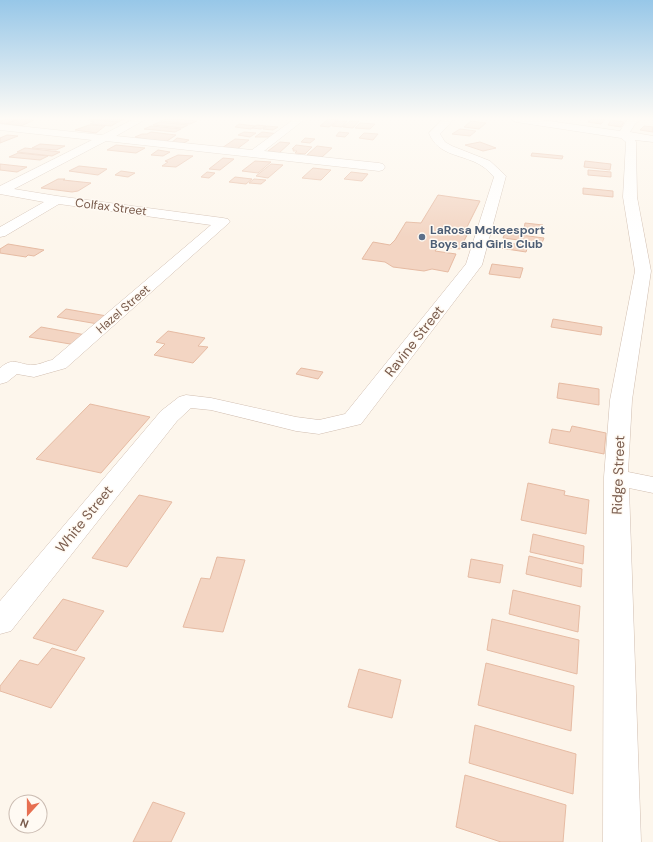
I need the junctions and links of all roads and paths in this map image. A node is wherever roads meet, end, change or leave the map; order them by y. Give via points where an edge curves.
1 (63, 158) edge
2 (295, 158) edge
3 (474, 158) edge
4 (630, 158) edge
5 (379, 167) dead end
6 (1, 190) edge
7 (57, 200) junction
8 (223, 222) joint
9 (0, 233) edge
10 (648, 272) edge
11 (4, 370) edge
12 (169, 416) joint
13 (616, 477) junction
14 (653, 484) edge
15 (0, 622) edge
16 (622, 842) edge

1 - 6 street
2 - 5 street
3 - 12 street, Ravine Street via 487,163 500,176 474,265 353,419 319,427 186,401
4 - 10 street, Ridge Street via 630,197
6 - 7 street, Colfax Street
7 - 8 street, Colfax Street
7 - 9 street
8 - 11 street, Hazel Street via 59,364 34,371
10 - 13 street, Ridge Street via 621,400
12 - 15 street, White Street
13 - 14 street
13 - 16 street, Ridge Street

